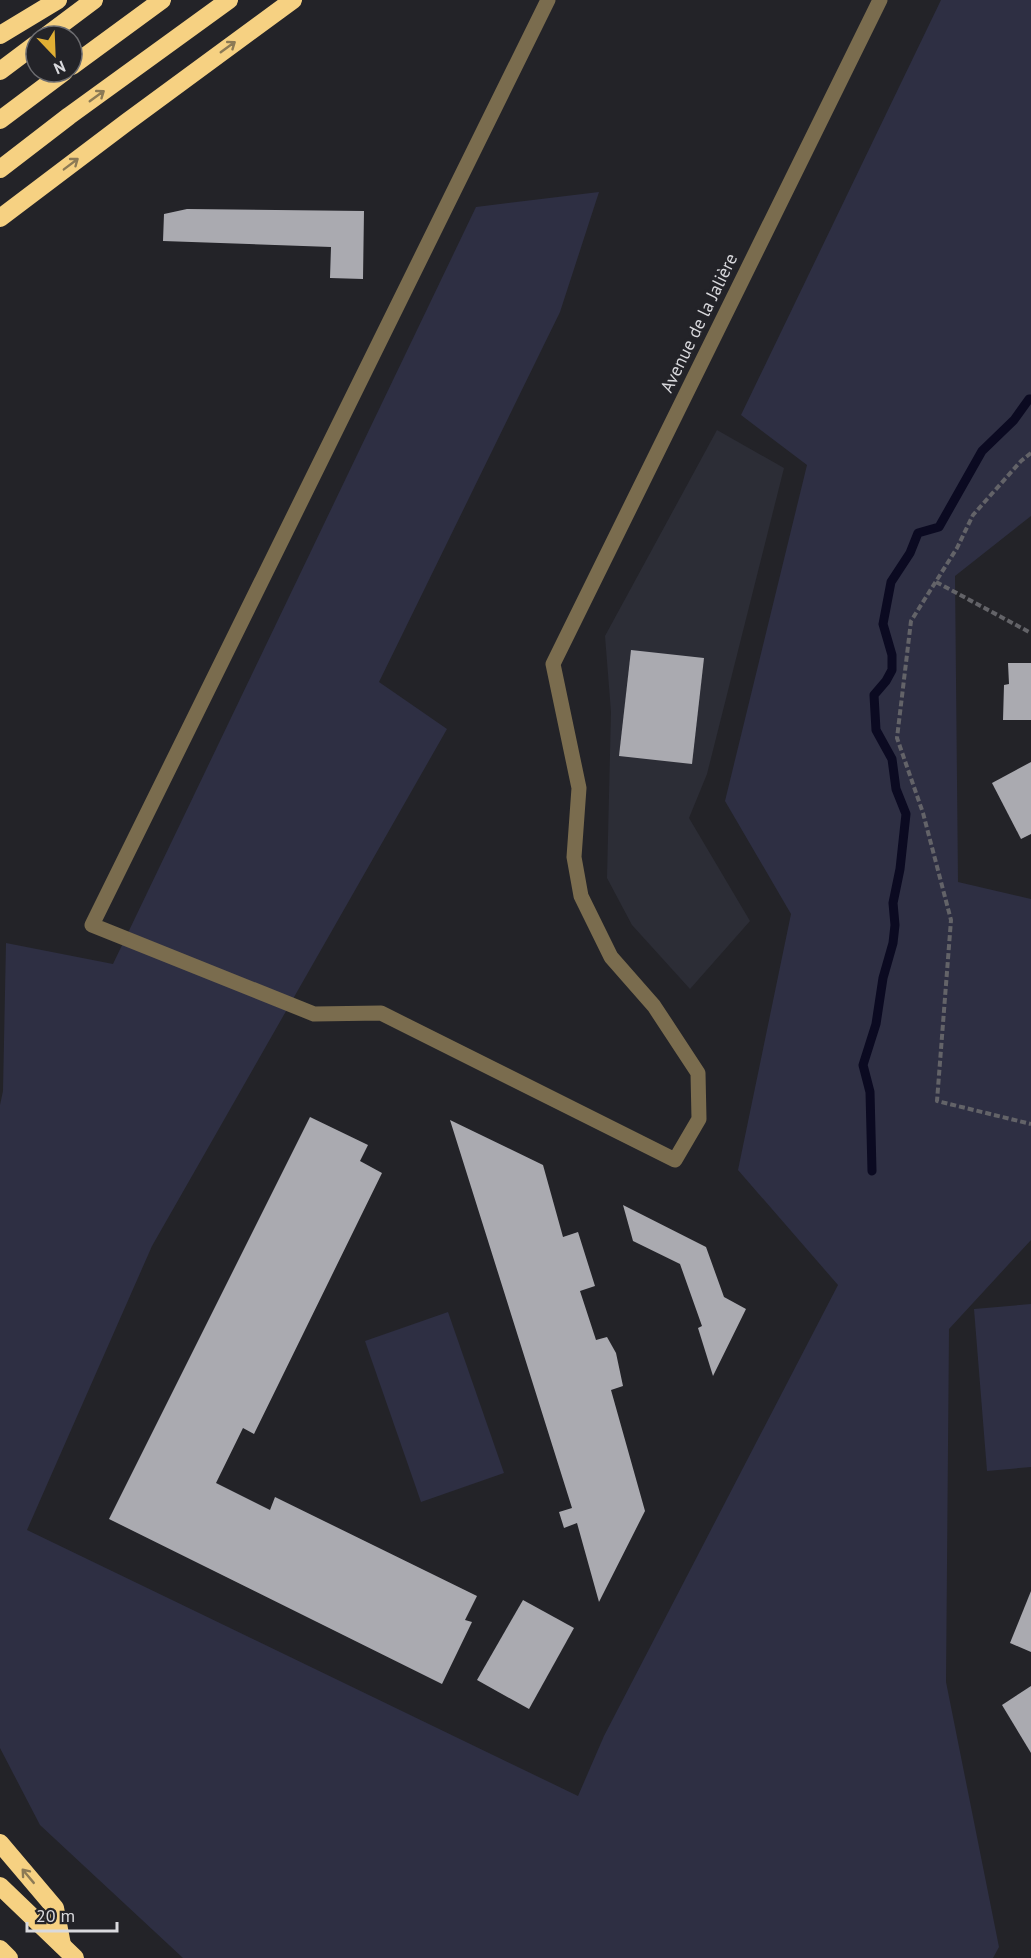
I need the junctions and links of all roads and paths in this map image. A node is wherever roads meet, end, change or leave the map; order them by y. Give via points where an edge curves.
1 (58, 0) edge
2 (94, 0) edge
3 (162, 0) edge
4 (229, 0) edge
5 (293, 0) edge
6 (548, 0) edge
7 (880, 0) edge
8 (62, 24) edge
9 (0, 34) edge
10 (24, 53) edge
11 (84, 57) edge
12 (0, 71) edge
13 (48, 84) edge
14 (0, 120) edge
15 (0, 169) edge
16 (25, 199) junction
17 (0, 218) edge
18 (0, 232) edge
19 (1031, 453) edge
20 (936, 582) junction
21 (1031, 633) edge
22 (1031, 1124) edge
23 (0, 1843) edge
24 (0, 1886) edge
25 (0, 1949) edge
26 (69, 1952) edge
27 (9, 1958) edge

1 - 9 highway
2 - 8 highway
3 - 11 highway
15 -> 4 highway
16 -> 5 highway
6 - 7 street, Avenue de la Jalière via 92,925 314,1014 381,1013 675,1160 699,1119 698,1073 654,1006 611,957 581,896 574,857 579,788 553,664
10 - 12 highway
13 - 14 highway
16 - 17 highway
16 - 18 highway
19 - 20 path via 973,515
20 - 21 path
20 - 22 path via 911,621 897,738 923,813 951,920 937,1101
26 -> 23 highway via 55,1908
24 - 26 highway
25 - 27 highway

